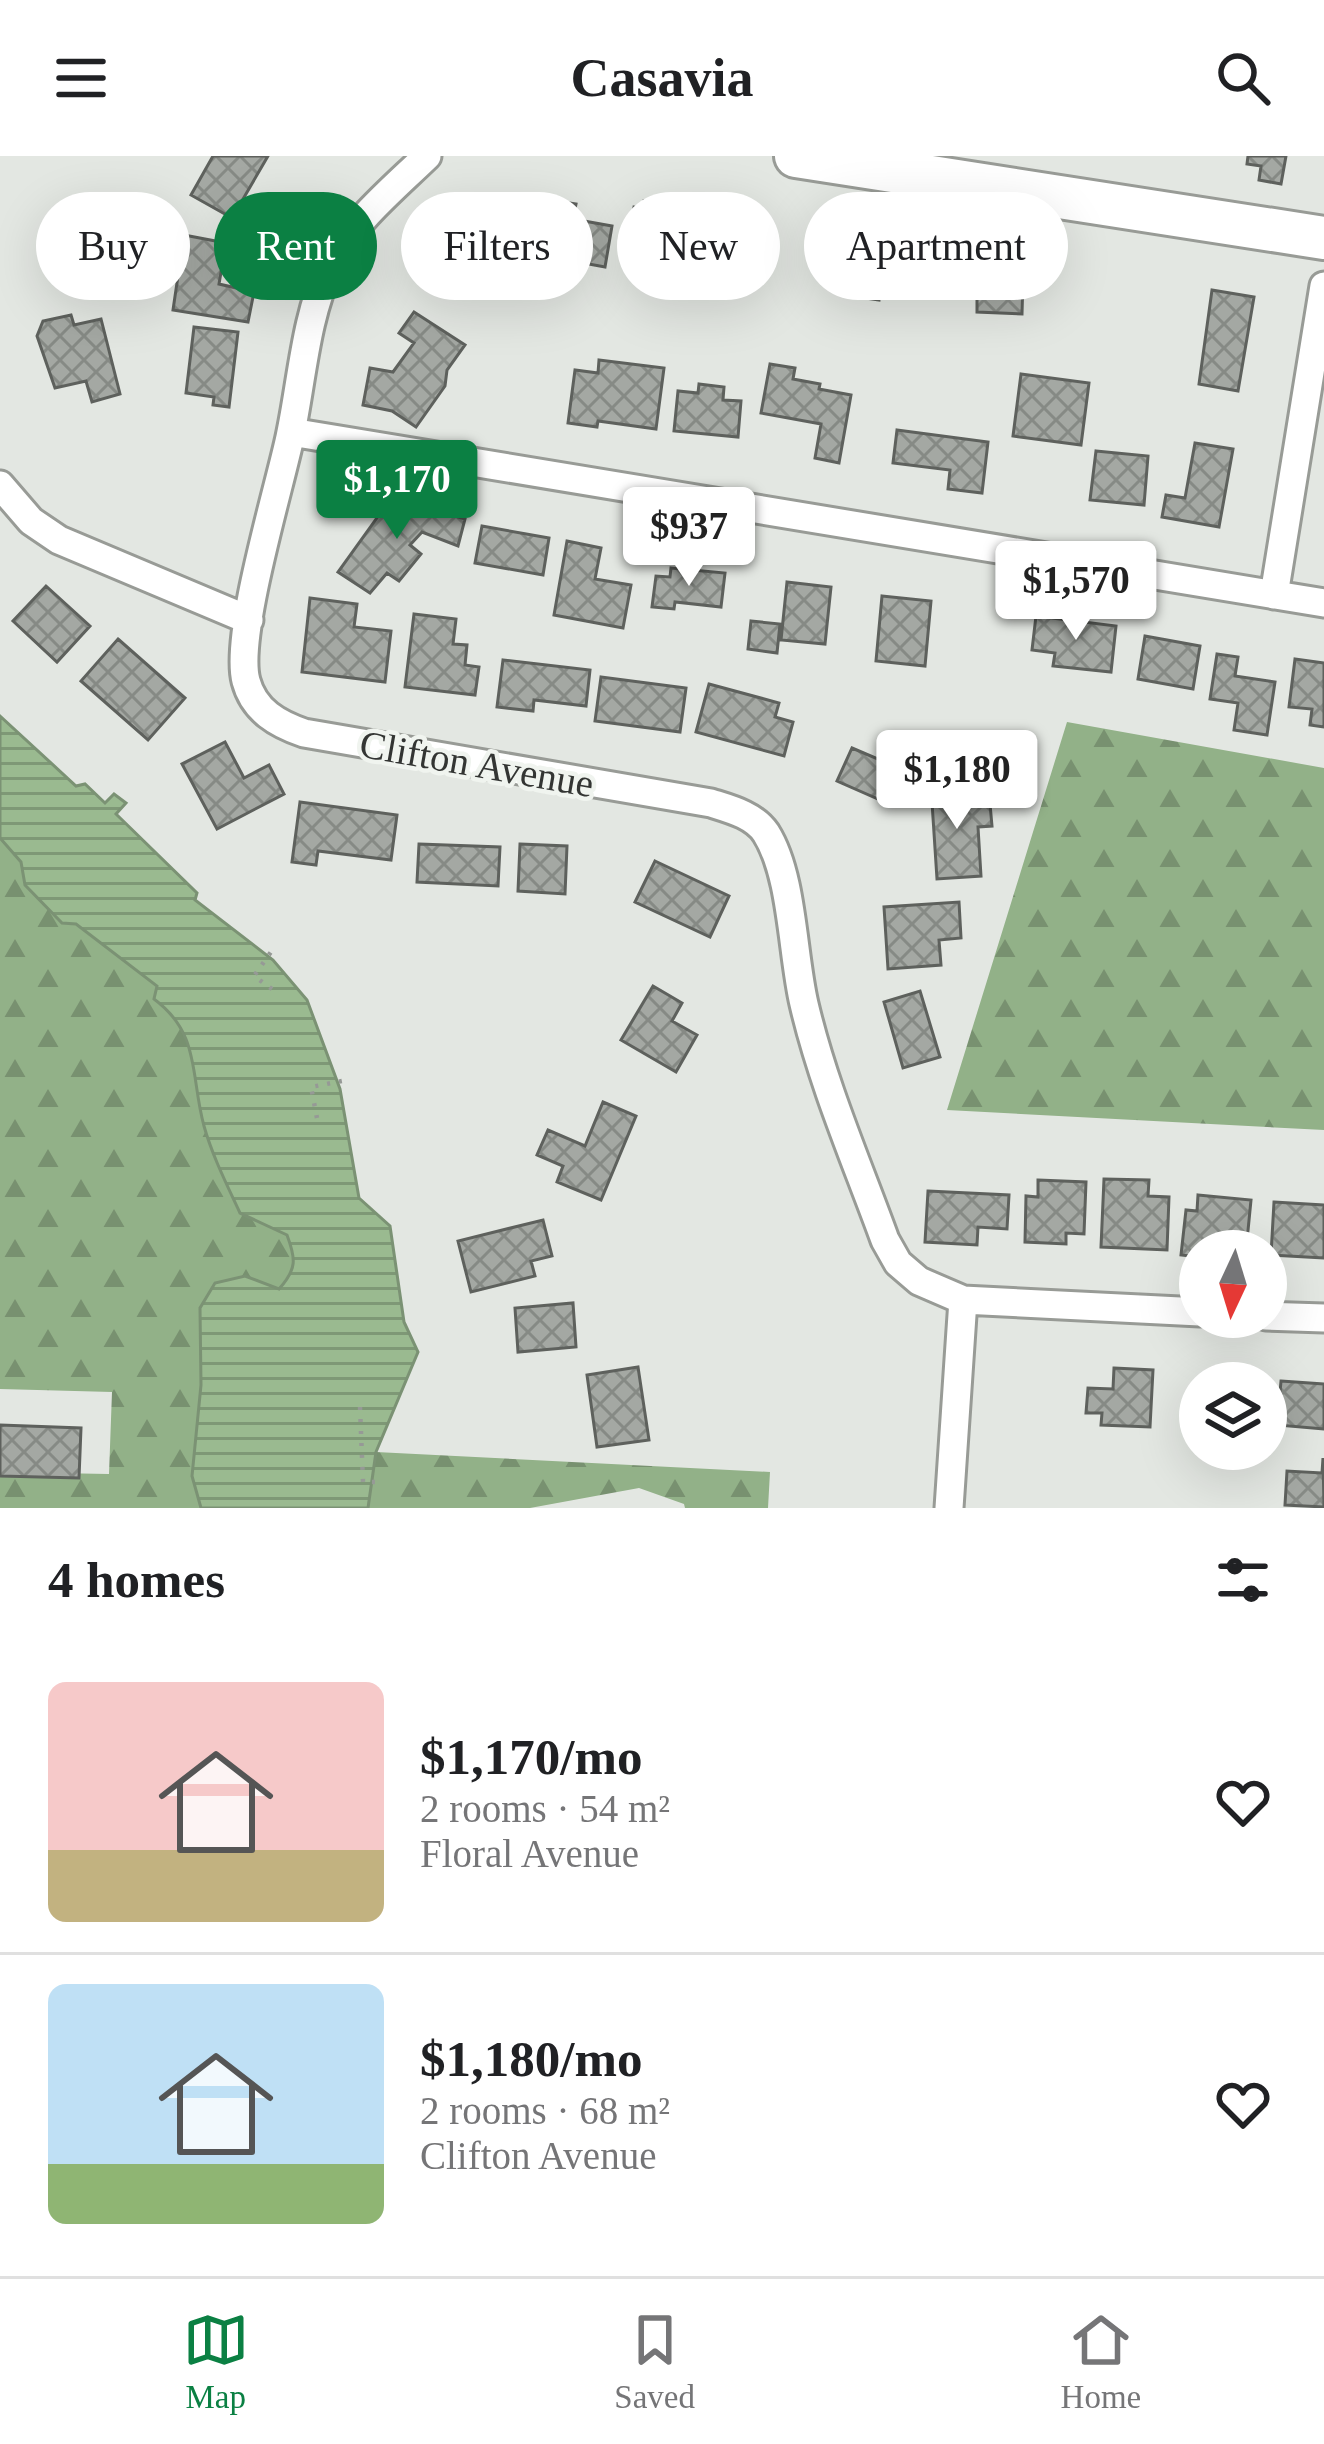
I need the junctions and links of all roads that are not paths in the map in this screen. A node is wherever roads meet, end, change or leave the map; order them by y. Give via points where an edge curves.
1 (427, 156) edge
2 (796, 156) edge
3 (1324, 238) edge
4 (1324, 286) edge
5 (291, 432) junction
6 (0, 485) edge
7 (1274, 595) junction
8 (1324, 603) edge
9 (249, 620) junction
10 (963, 1300) junction
11 (1179, 1311) edge
12 (1287, 1317) edge
13 (1324, 1318) edge
14 (950, 1508) edge

1 - 5 street, Clifton Avenue via 364,218 330,266
2 - 3 main road
4 - 7 street
5 - 7 street
5 - 9 street, Clifton Avenue
6 - 9 street via 59,540
7 - 8 street
9 - 10 street, Clifton Avenue via 246,680 276,724 711,802 763,827 777,853 817,1052 885,1240 919,1281
10 - 11 street
10 - 14 street
12 - 13 street

